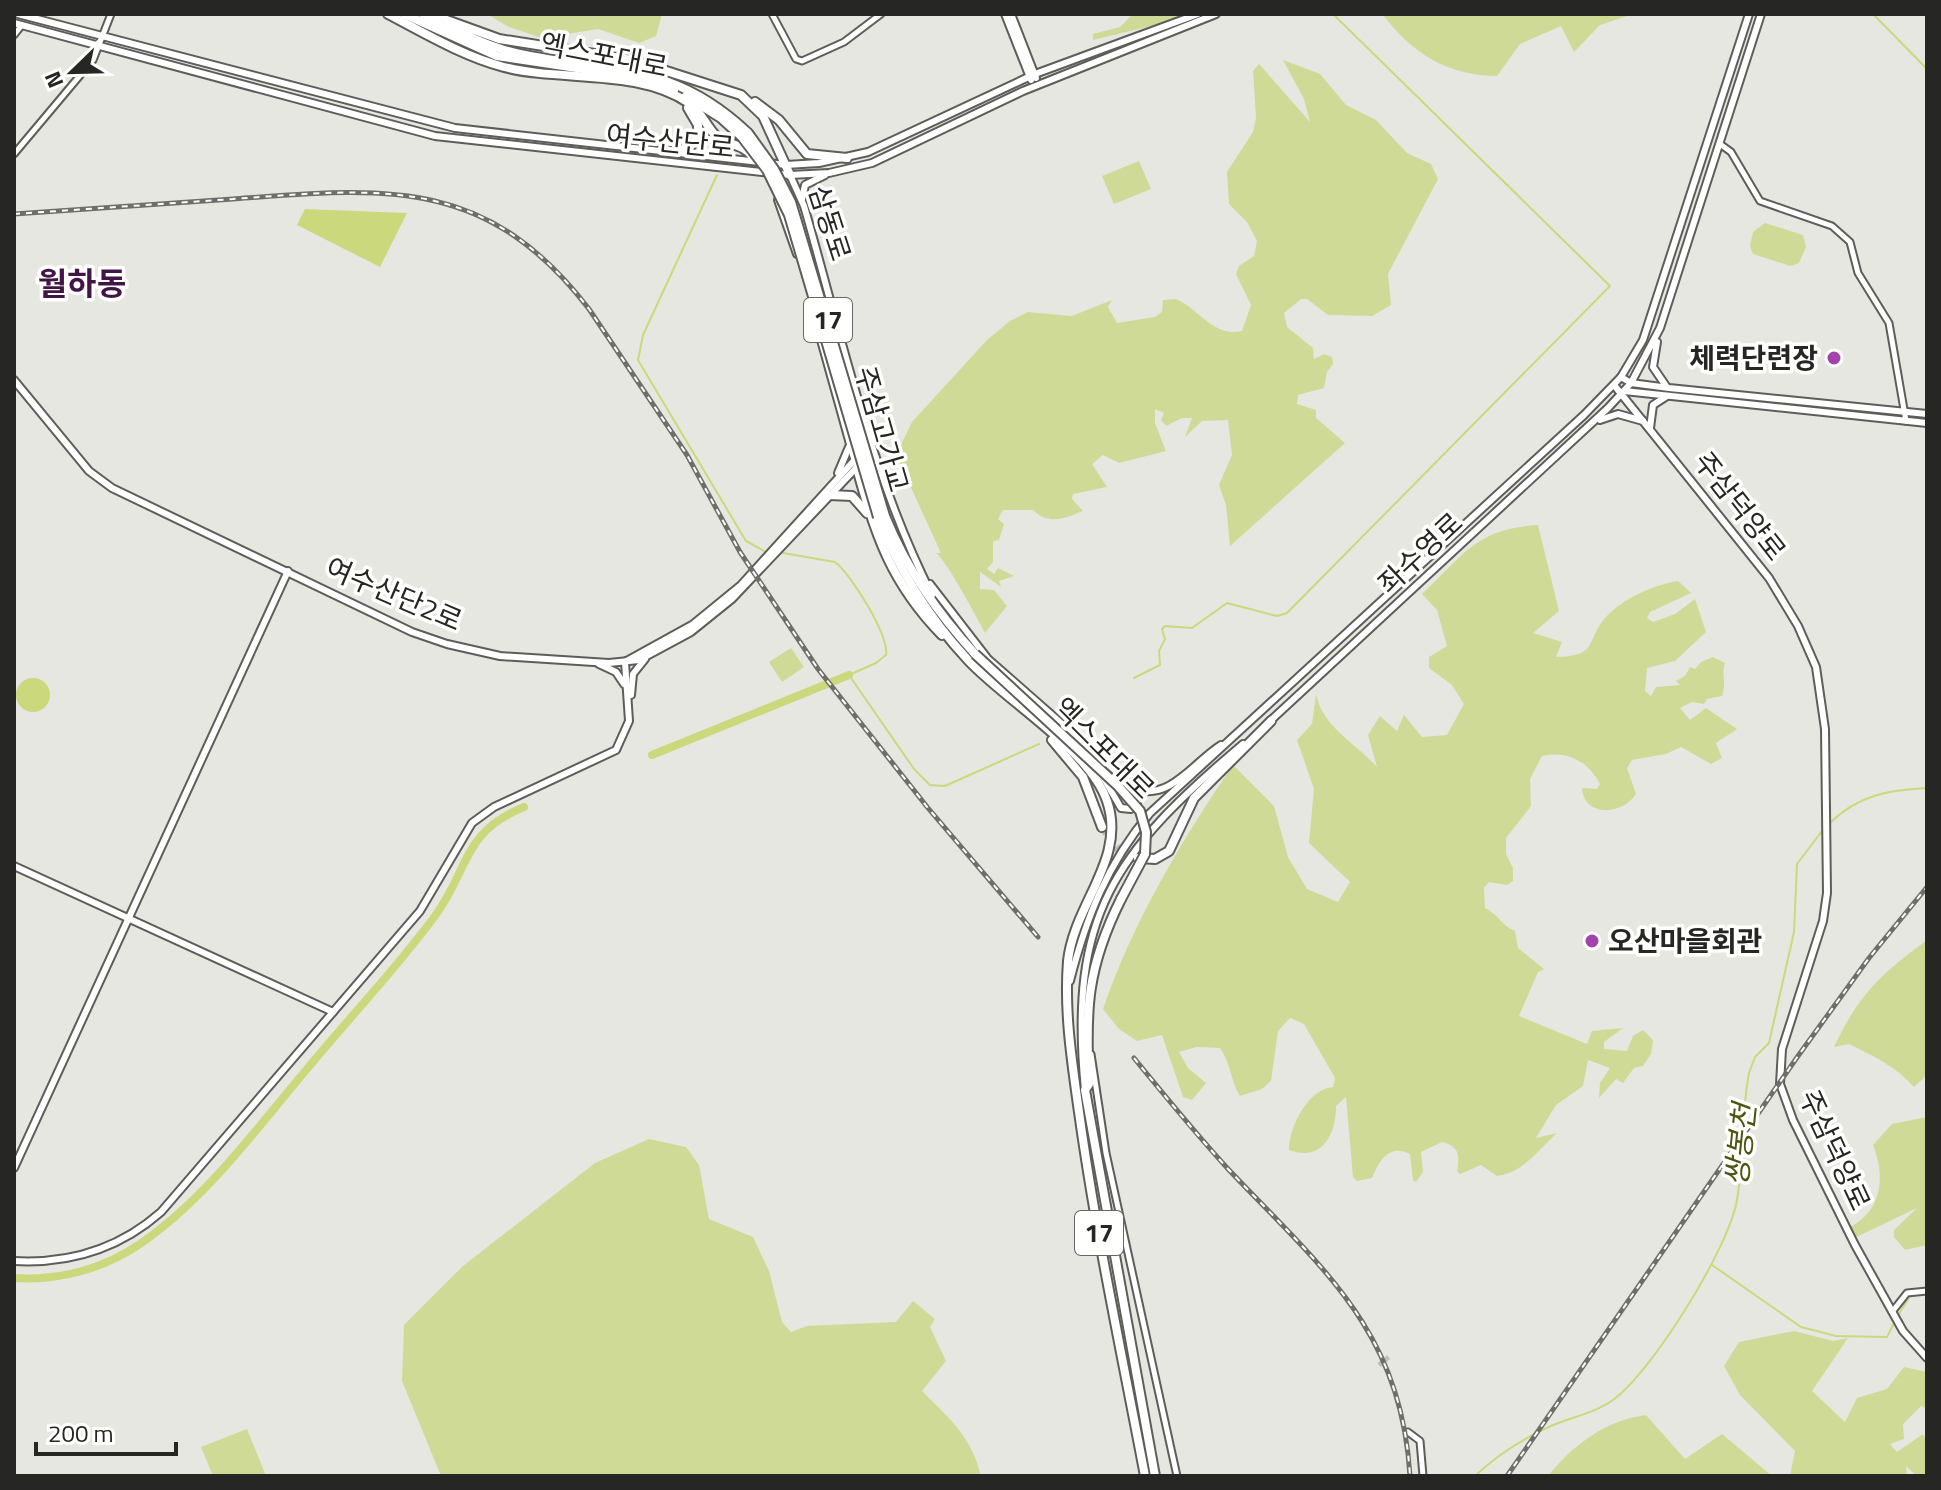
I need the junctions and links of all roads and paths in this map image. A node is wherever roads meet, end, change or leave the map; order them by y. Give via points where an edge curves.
1 (18, 14) edge
2 (111, 14) edge
3 (388, 14) edge
4 (404, 14) edge
5 (423, 14) edge
6 (430, 14) edge
7 (772, 14) edge
8 (881, 14) edge
9 (1008, 14) edge
10 (1198, 14) edge
11 (1216, 14) edge
12 (1749, 14) edge
13 (1761, 14) edge
14 (14, 23) edge
15 (22, 25) junction
16 (104, 34) junction
17 (14, 35) edge
18 (101, 44) junction
19 (1032, 75) junction
20 (1036, 86) junction
21 (672, 95) junction
22 (750, 99) junction
23 (745, 135) junction
24 (1720, 144) junction
25 (671, 152) junction
26 (14, 154) edge
27 (847, 158) junction
28 (757, 162) junction
29 (786, 165) junction
30 (829, 173) junction
31 (765, 174) junction
32 (790, 175) junction
33 (804, 206) junction
34 (1660, 328) junction
35 (1621, 377) junction
36 (14, 380) edge
37 (1631, 383) junction
38 (1614, 385) junction
39 (1669, 388) junction
40 (1623, 393) junction
41 (1677, 395) junction
42 (1927, 414) edge
43 (1906, 417) junction
44 (1593, 422) junction
45 (1927, 423) edge
46 (1648, 425) junction
47 (849, 440) junction
48 (871, 443) junction
49 (873, 453) junction
50 (856, 464) junction
51 (827, 493) junction
52 (878, 518) junction
53 (914, 559) junction
54 (288, 571) junction
55 (956, 633) junction
56 (649, 655) junction
57 (971, 657) junction
58 (592, 662) junction
59 (625, 662) junction
60 (627, 689) junction
61 (628, 707) junction
62 (1271, 721) junction
63 (1038, 724) junction
64 (1231, 740) junction
65 (1091, 770) junction
66 (1136, 789) junction
67 (1102, 827) tunnel mouth
68 (1138, 858) dead end
69 (14, 866) edge
70 (128, 918) junction
71 (1068, 987) junction
72 (333, 1012) junction
73 (1091, 1042) dead end
74 (1092, 1080) junction
75 (1085, 1090) junction
76 (14, 1168) edge
77 (14, 1261) edge
78 (1927, 1291) edge
79 (1892, 1313) junction
80 (1927, 1358) edge
81 (1408, 1432) dead end
82 (1142, 1476) edge
83 (1155, 1476) edge
84 (1177, 1476) edge
85 (1423, 1476) edge

1 - 16 street, 여수산단로
2 - 16 street
3 - 21 highway via 507,68 641,84
4 - 23 highway, 엑스포대로 / 17 via 497,56 663,85 702,104
5 - 23 highway, 엑스포대로 / 17 via 512,52 669,80 706,99
6 - 22 highway via 499,39 674,71
7 - 8 street via 802,61 835,47
9 - 19 street
10 - 19 street, 여수산단로
11 - 20 street, 여수산단로
12 - 35 street, 좌수영로 via 1653,314
13 - 24 street, 좌수영로
14 - 15 street, 여수산단로
15 - 17 street
15 - 18 street, 여수산단로
16 - 18 street
16 - 25 street, 여수산단로 via 455,128
18 - 26 street
18 - 31 street, 여수산단로 via 435,136
19 - 20 street
19 - 27 street, 여수산단로
20 - 30 street, 여수산단로 via 872,163
21 - 25 highway via 692,112 699,132 692,146
21 - 28 highway via 694,107 718,137 744,147
22 - 27 highway via 771,113 807,154
22 - 29 highway
23 - 52 highway, 주삼고가교 / 17, bridge via 792,223
24 - 34 street, 좌수영로
24 - 43 street via 1731,152 1760,201 1832,226 1850,242 1857,271 1889,323
25 - 28 street, 여수산단로
27 - 29 street, 여수산단로
28 - 29 street, 여수산단로
28 - 31 street, 삼동로
29 - 32 highway
30 - 32 street, 여수산단로
30 - 33 street via 805,185
31 - 32 street, 여수산단로
31 - 47 street, 삼동로 via 801,269
32 - 33 street, 삼동로
33 - 48 street, 삼동로
34 - 37 street, 좌수영로
34 - 39 street via 1653,367
35 - 37 street
35 - 38 street, 좌수영로
36 - 54 street, 여수산단2로 via 101,481
37 - 39 street
37 - 40 street, 좌수영로
38 - 40 street
38 - 64 street, 좌수영로
39 - 43 street
40 - 41 street
40 - 44 street, 좌수영로
40 - 46 street, 주삼덕양로
41 - 43 street
41 - 46 street via 1655,402
42 - 43 street
43 - 45 street
44 - 46 street via 1618,414
44 - 62 street, 좌수영로
46 - 79 street, 주삼덕양로 via 1769,578 1798,626 1821,688 1825,909 1782,1049 1780,1084 1793,1120
47 - 50 street, 삼동로
47 - 51 street via 846,460
48 - 49 street, 삼동로
48 - 50 street
49 - 50 street
49 - 53 street, 삼동로
50 - 51 street
50 - 52 highway
51 - 52 highway via 855,498
51 - 56 street via 732,599 691,632
51 - 59 street via 705,616
52 - 55 highway, 엑스포대로 / 17
52 - 57 highway, 엑스포대로 / 17 via 922,602
53 - 55 street
53 - 66 street via 988,659
54 - 58 street, 여수산단2로 via 447,644 500,656
54 - 70 street
55 - 57 highway, 엑스포대로 / 17
56 - 59 street
56 - 61 street via 633,674
57 - 63 highway, 엑스포대로 / 17
57 - 74 highway, 엑스포대로 / 17, bridge via 1137,806 1145,828 1145,849 1098,947 1085,1012
58 - 59 street, 여수산단2로
58 - 60 street via 616,672
59 - 60 street
60 - 61 street
61 - 72 street via 627,732 612,753 494,807 472,823 424,906
62 - 68 highway via 1197,794 1166,854
62 - 75 street, 좌수영로 via 1157,821 1108,894 1091,941 1080,1000
63 - 65 highway, 엑스포대로 / 17
63 - 67 highway via 1079,771
64 - 66 street via 1164,789
64 - 71 street, 좌수영로 via 1164,800 1125,846 1091,907
65 - 66 street via 1103,777 1121,808 1137,804
65 - 71 highway, 엑스포대로 / 17 via 1108,803 1113,832 1109,856 1075,930
69 - 70 street
70 - 72 street
70 - 76 street
71 - 82 highway, 엑스포대로 / 17 via 1067,1019 1083,1144
72 - 77 street via 154,1218 82,1256
73 - 74 street
74 - 75 highway, 엑스포대로 / 17
74 - 84 street
75 - 83 highway, 엑스포대로 / 17
78 - 79 street via 1907,1293
79 - 80 street, 주삼덕양로
81 - 85 street via 1420,1441

